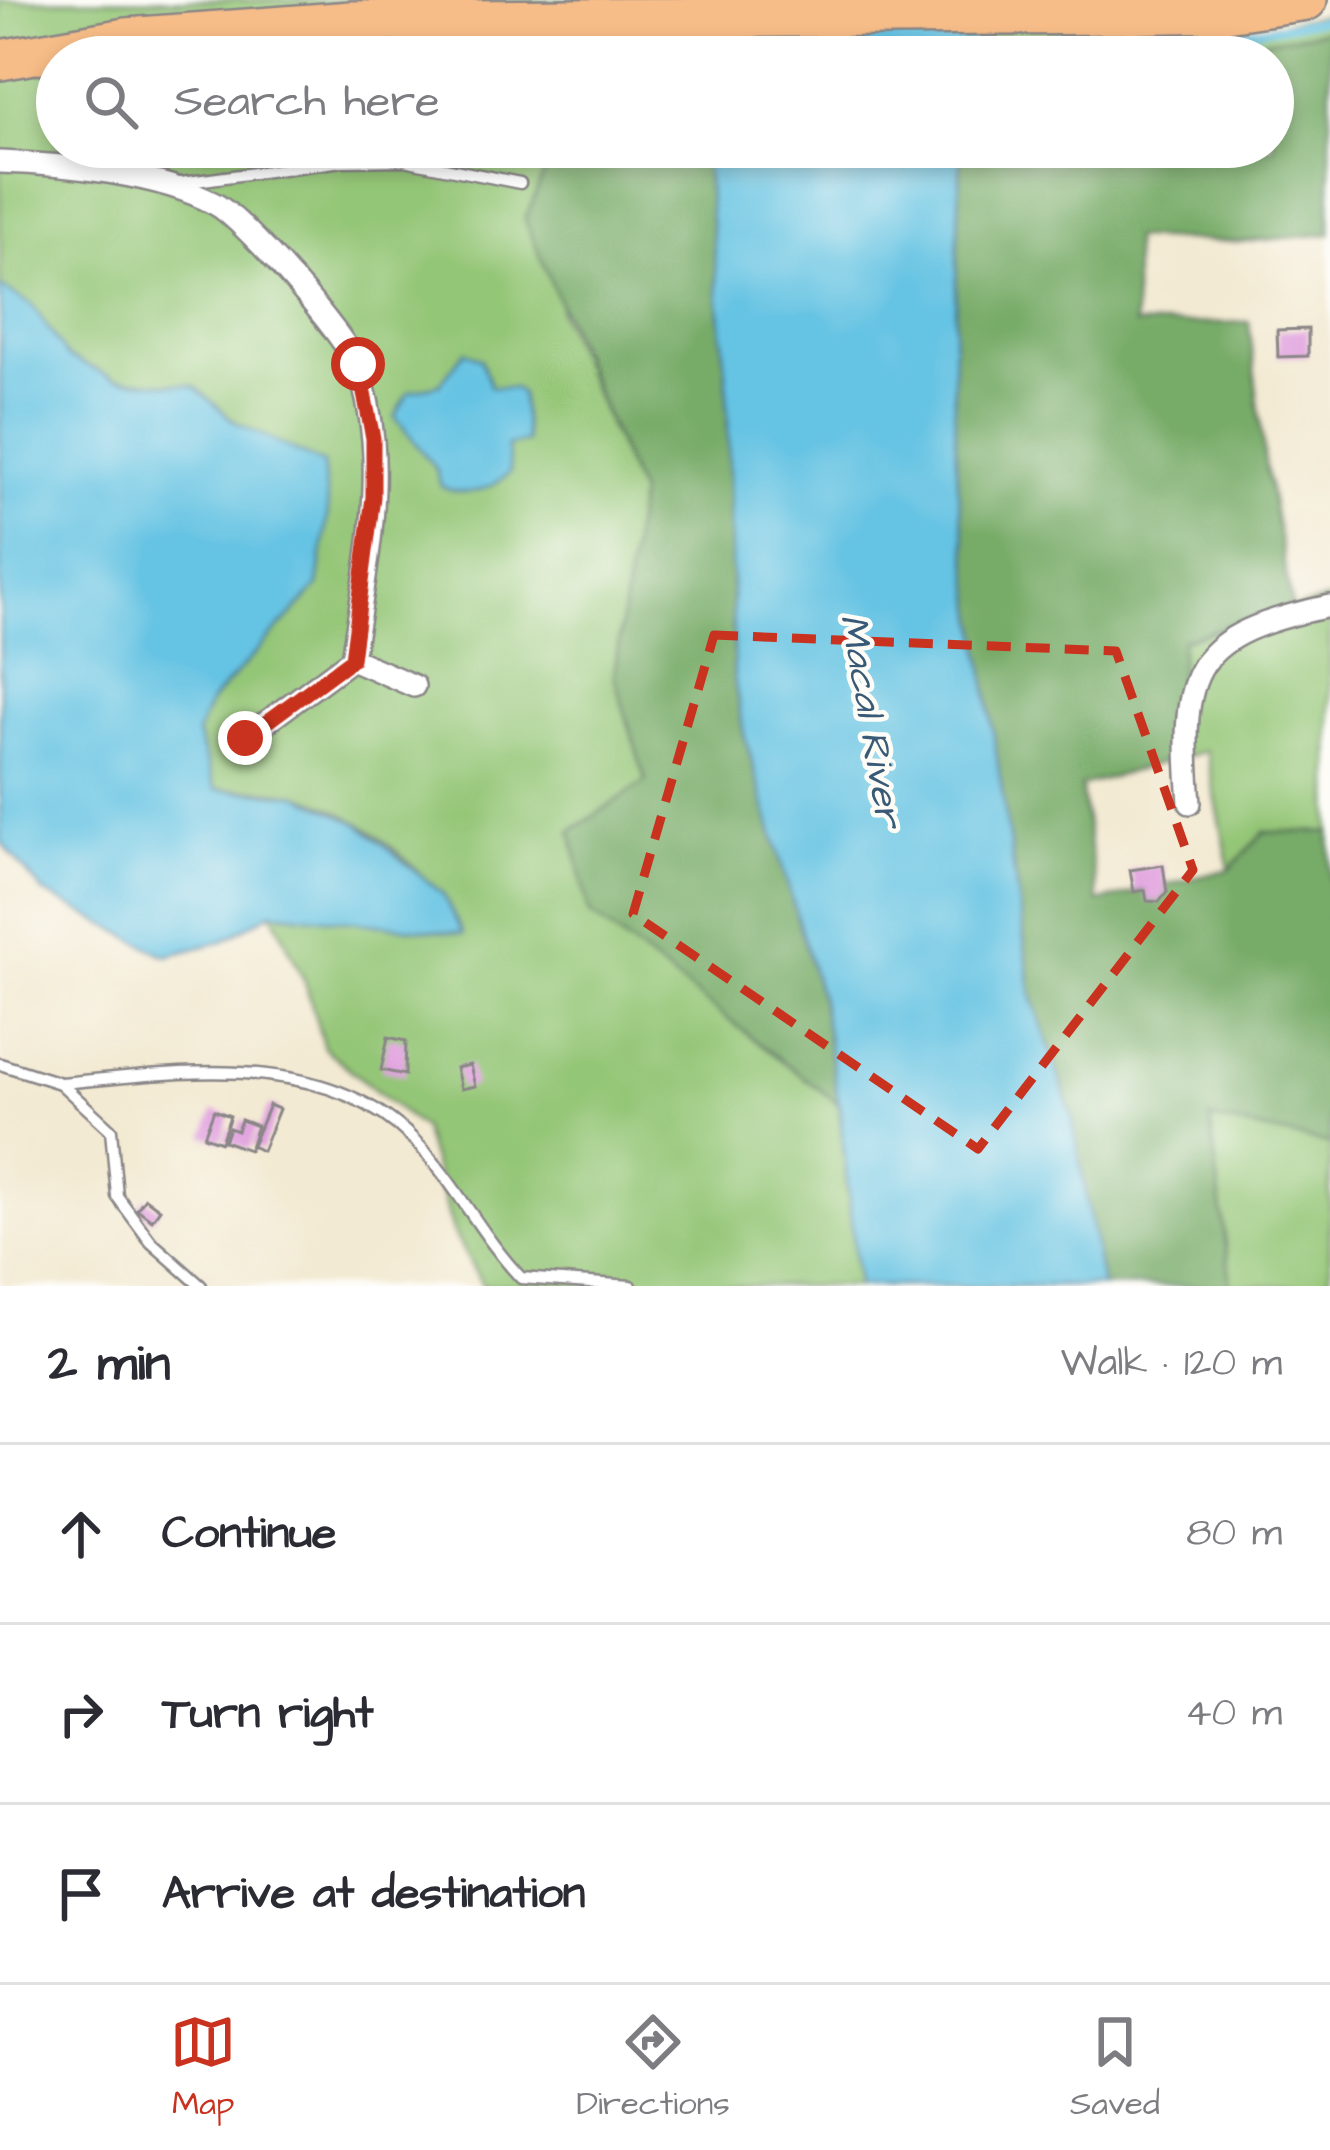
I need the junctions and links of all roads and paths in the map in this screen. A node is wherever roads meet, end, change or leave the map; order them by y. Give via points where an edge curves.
1 (1307, 0) edge
2 (150, 36) edge
3 (36, 54) edge
4 (0, 60) edge
5 (0, 162) edge
6 (36, 164) edge
7 (68, 168) edge
8 (288, 168) edge
9 (444, 168) edge
10 (520, 183) dead end
11 (160, 185) junction
12 (1330, 606) edge
13 (352, 659) junction
14 (414, 686) dead end
15 (245, 738) dead end
16 (1190, 803) dead end
17 (0, 1064) edge
18 (60, 1083) junction
19 (201, 1286) edge
20 (631, 1286) edge

1 - 2 highway via 1226,12 351,21
3 - 4 highway
5 - 6 street
7 - 11 street
8 - 11 lane
9 - 10 lane
11 - 13 street via 215,204 256,237 358,364 373,438 373,497
12 - 16 street via 1262,621 1212,654 1187,702
13 - 14 street
13 - 15 street
17 - 18 lane
18 - 19 lane via 111,1130 117,1196 151,1242
18 - 20 lane via 268,1073 367,1102 412,1138 520,1278

